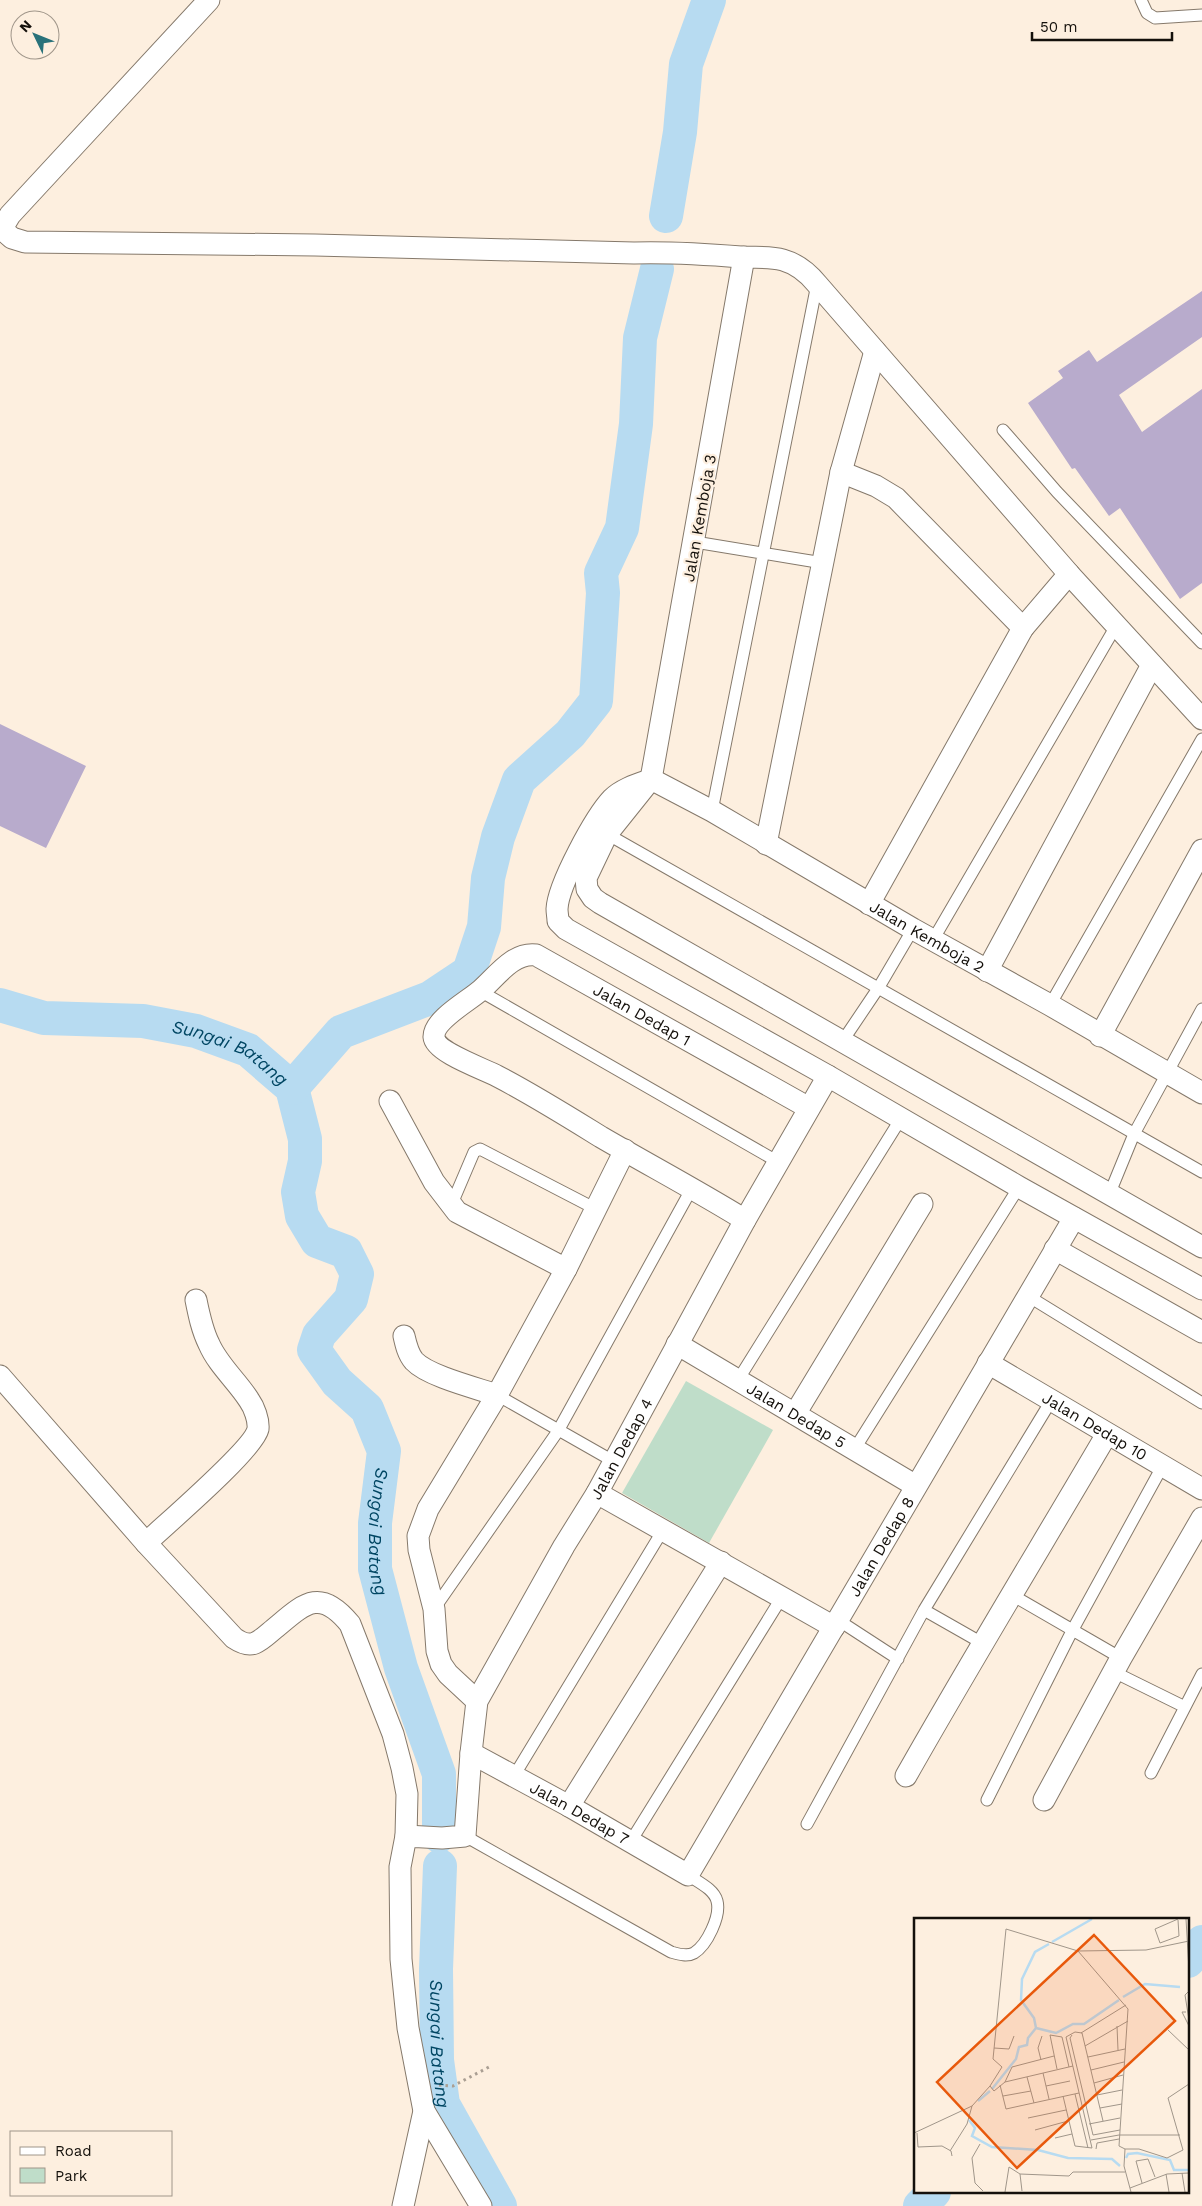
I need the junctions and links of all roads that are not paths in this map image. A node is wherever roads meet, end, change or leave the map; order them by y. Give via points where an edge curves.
1 (209, 0) edge
2 (1141, 0) edge
3 (1202, 15) edge
4 (2, 233) edge
5 (744, 257) junction
6 (817, 284) junction
7 (875, 351) junction
8 (1003, 430) dead end
9 (841, 472) junction
10 (695, 542) junction
11 (765, 553) junction
12 (823, 563) junction
13 (1068, 574) junction
14 (1116, 626) junction
15 (1024, 628) junction
16 (1202, 643) edge
17 (1152, 664) junction
18 (1202, 719) edge
19 (1202, 740) edge
20 (652, 779) junction
21 (712, 811) junction
22 (607, 834) junction
23 (766, 844) junction
24 (1202, 850) edge
25 (870, 904) junction
26 (913, 929) junction
27 (933, 940) junction
28 (987, 971) junction
29 (878, 987) junction
30 (480, 991) junction
31 (1050, 1005) junction
32 (1202, 1009) edge
33 (1100, 1036) junction
34 (842, 1042) junction
35 (1167, 1073) junction
36 (828, 1076) junction
37 (1202, 1093) edge
38 (390, 1101) dead end
39 (809, 1108) junction
40 (900, 1120) junction
41 (1134, 1134) junction
42 (625, 1150) junction
43 (780, 1163) junction
44 (1202, 1172) edge
45 (1018, 1187) junction
46 (692, 1188) junction
47 (1109, 1195) junction
48 (922, 1204) dead end
49 (451, 1206) junction
50 (594, 1208) junction
51 (1074, 1218) junction
52 (745, 1220) junction
53 (1202, 1247) edge
54 (1055, 1249) junction
55 (566, 1269) junction
56 (1202, 1290) edge
57 (1028, 1296) junction
58 (196, 1300) dead end
59 (1202, 1332) edge
60 (404, 1336) dead end
61 (677, 1344) junction
62 (988, 1363) junction
63 (0, 1376) edge
64 (738, 1380) junction
65 (497, 1395) junction
66 (1051, 1401) junction
67 (1202, 1403) edge
68 (796, 1414) junction
69 (558, 1431) junction
70 (1106, 1434) junction
71 (854, 1450) junction
72 (613, 1462) junction
73 (1162, 1467) junction
74 (916, 1486) junction
75 (1202, 1489) edge
76 (598, 1493) junction
77 (1202, 1518) edge
78 (663, 1530) junction
79 (146, 1542) junction
80 (721, 1562) junction
81 (1012, 1595) junction
82 (782, 1597) junction
83 (434, 1609) junction
84 (924, 1610) junction
85 (836, 1624) junction
86 (1072, 1631) junction
87 (982, 1643) junction
88 (898, 1659) junction
89 (1118, 1665) junction
90 (1202, 1674) edge
91 (477, 1701) junction
92 (1185, 1707) junction
93 (471, 1753) junction
94 (1150, 1773) dead end
95 (514, 1776) junction
96 (906, 1776) dead end
97 (987, 1800) dead end
98 (1044, 1800) dead end
99 (569, 1806) junction
100 (807, 1824) dead end
101 (406, 1836) junction
102 (465, 1836) junction
103 (631, 1840) junction
104 (688, 1875) junction
105 (424, 2111) junction
106 (403, 2206) edge
107 (481, 2206) edge

1 - 4 street via 10,215
2 - 3 lane via 1147,13 1155,18
4 - 5 street via 25,242 687,252
5 - 6 street via 765,256 783,260 796,265
5 - 10 street, Jalan Kemboja 3
6 - 7 street
6 - 11 lane
7 - 9 street
7 - 13 street
8 - 16 lane via 1057,492
9 - 12 street
9 - 15 street via 896,498
10 - 11 lane
10 - 20 street, Jalan Kemboja 3
11 - 12 lane
11 - 21 lane
12 - 23 street
13 - 14 street
13 - 15 street
14 - 17 street
14 - 27 lane
15 - 25 street
17 - 18 street
17 - 28 street
19 - 31 lane
20 - 21 street, Jalan Kemboja 2
20 - 22 street
20 - 36 street via 613,798 592,828 567,878 557,908 558,921 566,929
21 - 23 street, Jalan Kemboja 2
22 - 29 lane
22 - 34 street via 586,878 593,898
23 - 25 street, Jalan Kemboja 2
24 - 33 street
25 - 26 street, Jalan Kemboja 2
26 - 27 street, Jalan Kemboja 2
26 - 29 lane
27 - 28 street, Jalan Kemboja 2
28 - 31 street, Jalan Kemboja 2
29 - 34 lane
29 - 41 lane
30 - 39 street, Jalan Dedap 1 via 517,957 536,955
30 - 42 street, Jalan Dedap 1 via 439,1024 434,1037 440,1046
30 - 43 lane
31 - 33 street, Jalan Kemboja 2
32 - 35 lane
33 - 35 street, Jalan Kemboja 2
34 - 47 street
35 - 37 street, Jalan Kemboja 2
35 - 41 lane
36 - 39 street, Jalan Dedap 4
36 - 40 street
38 - 49 street
39 - 43 street, Jalan Dedap 4
40 - 45 street
40 - 64 lane
41 - 44 lane
41 - 47 lane
42 - 46 street
42 - 50 street
43 - 52 street, Jalan Dedap 4
45 - 51 street
45 - 71 lane
46 - 52 street
46 - 69 lane
47 - 53 street
48 - 68 street
49 - 50 lane via 474,1152 480,1149
49 - 55 street via 463,1217
50 - 55 street
51 - 54 street, Jalan Dedap 8
51 - 56 street
52 - 61 street, Jalan Dedap 4
54 - 57 street, Jalan Dedap 8
54 - 59 street
55 - 65 street
57 - 62 street, Jalan Dedap 8
57 - 67 lane
58 - 79 street via 208,1344 250,1401 256,1412 258,1429 251,1442 229,1466
60 - 65 street via 408,1352 419,1365
61 - 64 street, Jalan Dedap 5
61 - 72 street, Jalan Dedap 4
62 - 66 street, Jalan Dedap 10
62 - 74 street, Jalan Dedap 8
63 - 79 street
64 - 68 street, Jalan Dedap 5
65 - 69 lane
65 - 83 street via 428,1508 418,1536
66 - 70 street, Jalan Dedap 10
66 - 84 lane
68 - 71 street, Jalan Dedap 5
69 - 72 lane
69 - 83 lane
70 - 73 street, Jalan Dedap 10
70 - 81 street
71 - 74 street, Jalan Dedap 5
72 - 76 street, Jalan Dedap 4
73 - 75 street, Jalan Dedap 10
73 - 86 lane
74 - 85 street, Jalan Dedap 8
76 - 78 street
76 - 91 street, Jalan Dedap 4 via 564,1546
77 - 89 street
78 - 80 street
78 - 95 lane
79 - 101 street via 222,1627 243,1643 254,1643 264,1637 303,1605 326,1604 343,1616 350,1624 393,1734 407,1794
80 - 82 street
80 - 99 street
81 - 86 lane
81 - 87 street
82 - 85 street
82 - 103 lane
83 - 91 street via 441,1664
84 - 87 lane
84 - 88 lane
85 - 88 lane
85 - 104 street, Jalan Dedap 8
86 - 89 lane
86 - 97 lane
87 - 96 street
88 - 100 lane
89 - 92 lane
89 - 98 street
90 - 92 lane
91 - 93 street, Jalan Dedap 4
92 - 94 lane
93 - 95 street, Jalan Dedap 7
93 - 102 street, Jalan Dedap 4
95 - 99 street, Jalan Dedap 7
99 - 103 street, Jalan Dedap 7
101 - 102 street
101 - 105 street via 400,1867 401,1959 408,2028
102 - 104 lane via 671,1952 684,1956 694,1953 714,1927 718,1914 717,1900 712,1892
103 - 104 street, Jalan Dedap 7
105 - 106 street
105 - 107 street

